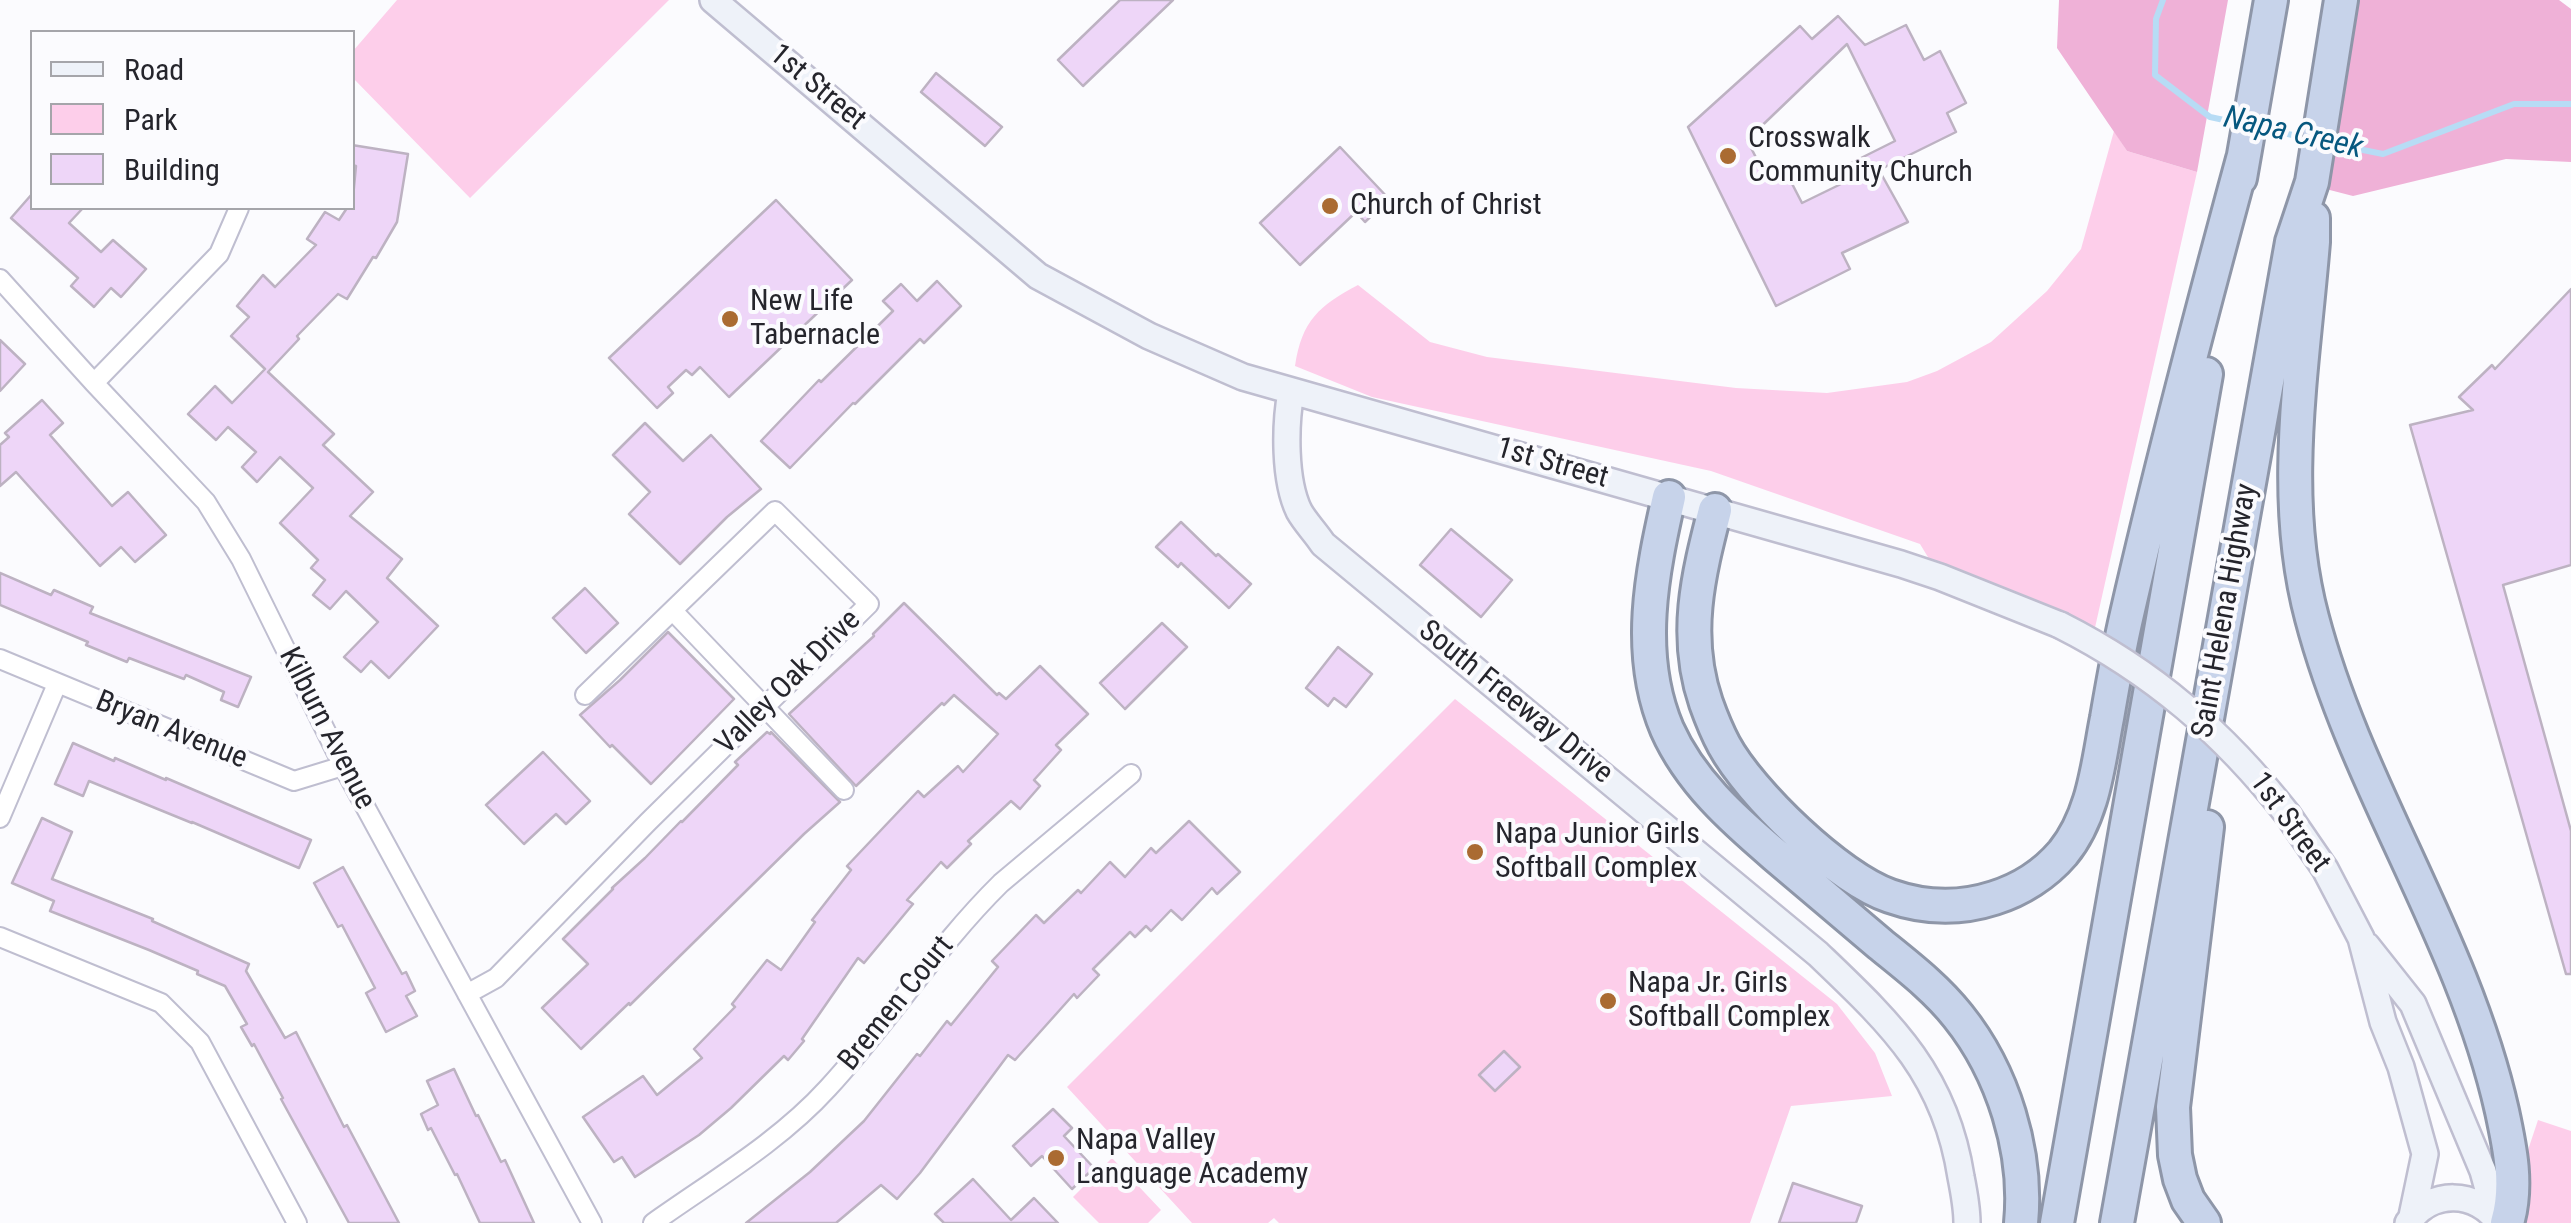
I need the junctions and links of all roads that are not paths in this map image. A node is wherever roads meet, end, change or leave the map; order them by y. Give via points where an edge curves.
1 (713, 0) edge
2 (2271, 0) edge
3 (2341, 0) edge
4 (2243, 158) junction
5 (2312, 182) junction
6 (238, 210) edge
7 (0, 279) edge
8 (94, 383) junction
9 (1292, 392) junction
10 (1669, 496) junction
11 (1715, 510) junction
12 (2239, 536) junction
13 (673, 610) junction
14 (0, 659) edge
15 (57, 684) junction
16 (585, 695) dead end
17 (764, 708) junction
18 (344, 766) junction
19 (1131, 774) dead end
20 (844, 790) dead end
21 (0, 818) edge
22 (0, 938) edge
23 (2360, 938) junction
24 (467, 994) junction
25 (2410, 1220) edge
26 (2500, 1221) edge
27 (298, 1223) edge
28 (592, 1223) edge
29 (653, 1223) edge
30 (1967, 1223) edge
31 (2021, 1223) edge
32 (2057, 1223) edge
33 (2117, 1223) edge
34 (2204, 1223) edge

1 - 9 main road, 1st Street via 1038,276 1148,336
2 - 4 highway, Saint Helena Highway
3 - 5 highway, Saint Helena Highway
4 - 11 highway via 2127,613 2091,798 2075,836 2035,878 1968,904 1928,905 1886,895 1828,858 1750,781 1724,746 1695,658 1694,613
4 - 32 highway, Saint Helena Highway
5 - 12 highway, Saint Helena Highway via 2292,242
5 - 26 highway via 2314,242 2295,470 2304,583 2343,714 2436,918 2495,1081 2513,1195
6 - 8 street via 219,254
7 - 8 street, Kilburn Avenue
8 - 18 street, Kilburn Avenue via 206,502
9 - 10 main road, 1st Street
9 - 30 main road, South Freeway Drive via 1286,419 1291,479 1300,511 1323,544 1869,1003 1908,1048 1945,1112
10 - 11 main road, 1st Street
10 - 31 highway via 1649,612 1655,688 1666,727 1710,795 1742,827 1958,1016 1990,1067 2010,1120
11 - 23 main road, 1st Street, bridge via 1927,573 2060,624 2126,662 2234,751 2288,815
12 - 33 highway, Saint Helena Highway
12 - 34 highway via 2172,1107 2180,1180
13 - 16 street, Valley Oak Drive
13 - 17 street
13 - 17 street, Valley Oak Drive via 775,511 869,604
14 - 15 street, Bryan Avenue
15 - 18 street, Bryan Avenue via 294,781
15 - 21 street
17 - 20 street
17 - 24 street, Valley Oak Drive via 496,978
18 - 24 street, Kilburn Avenue
19 - 29 street, Bremen Court via 981,903 866,1045 790,1126
22 - 27 street via 161,1003 200,1042
23 - 25 main road, 1st Street via 2425,1154
23 - 26 main road, 1st Street via 2413,1004
24 - 28 street, Kilburn Avenue
25 - 26 main road, 1st Street via 2436,1200 2453,1197 2484,1206

